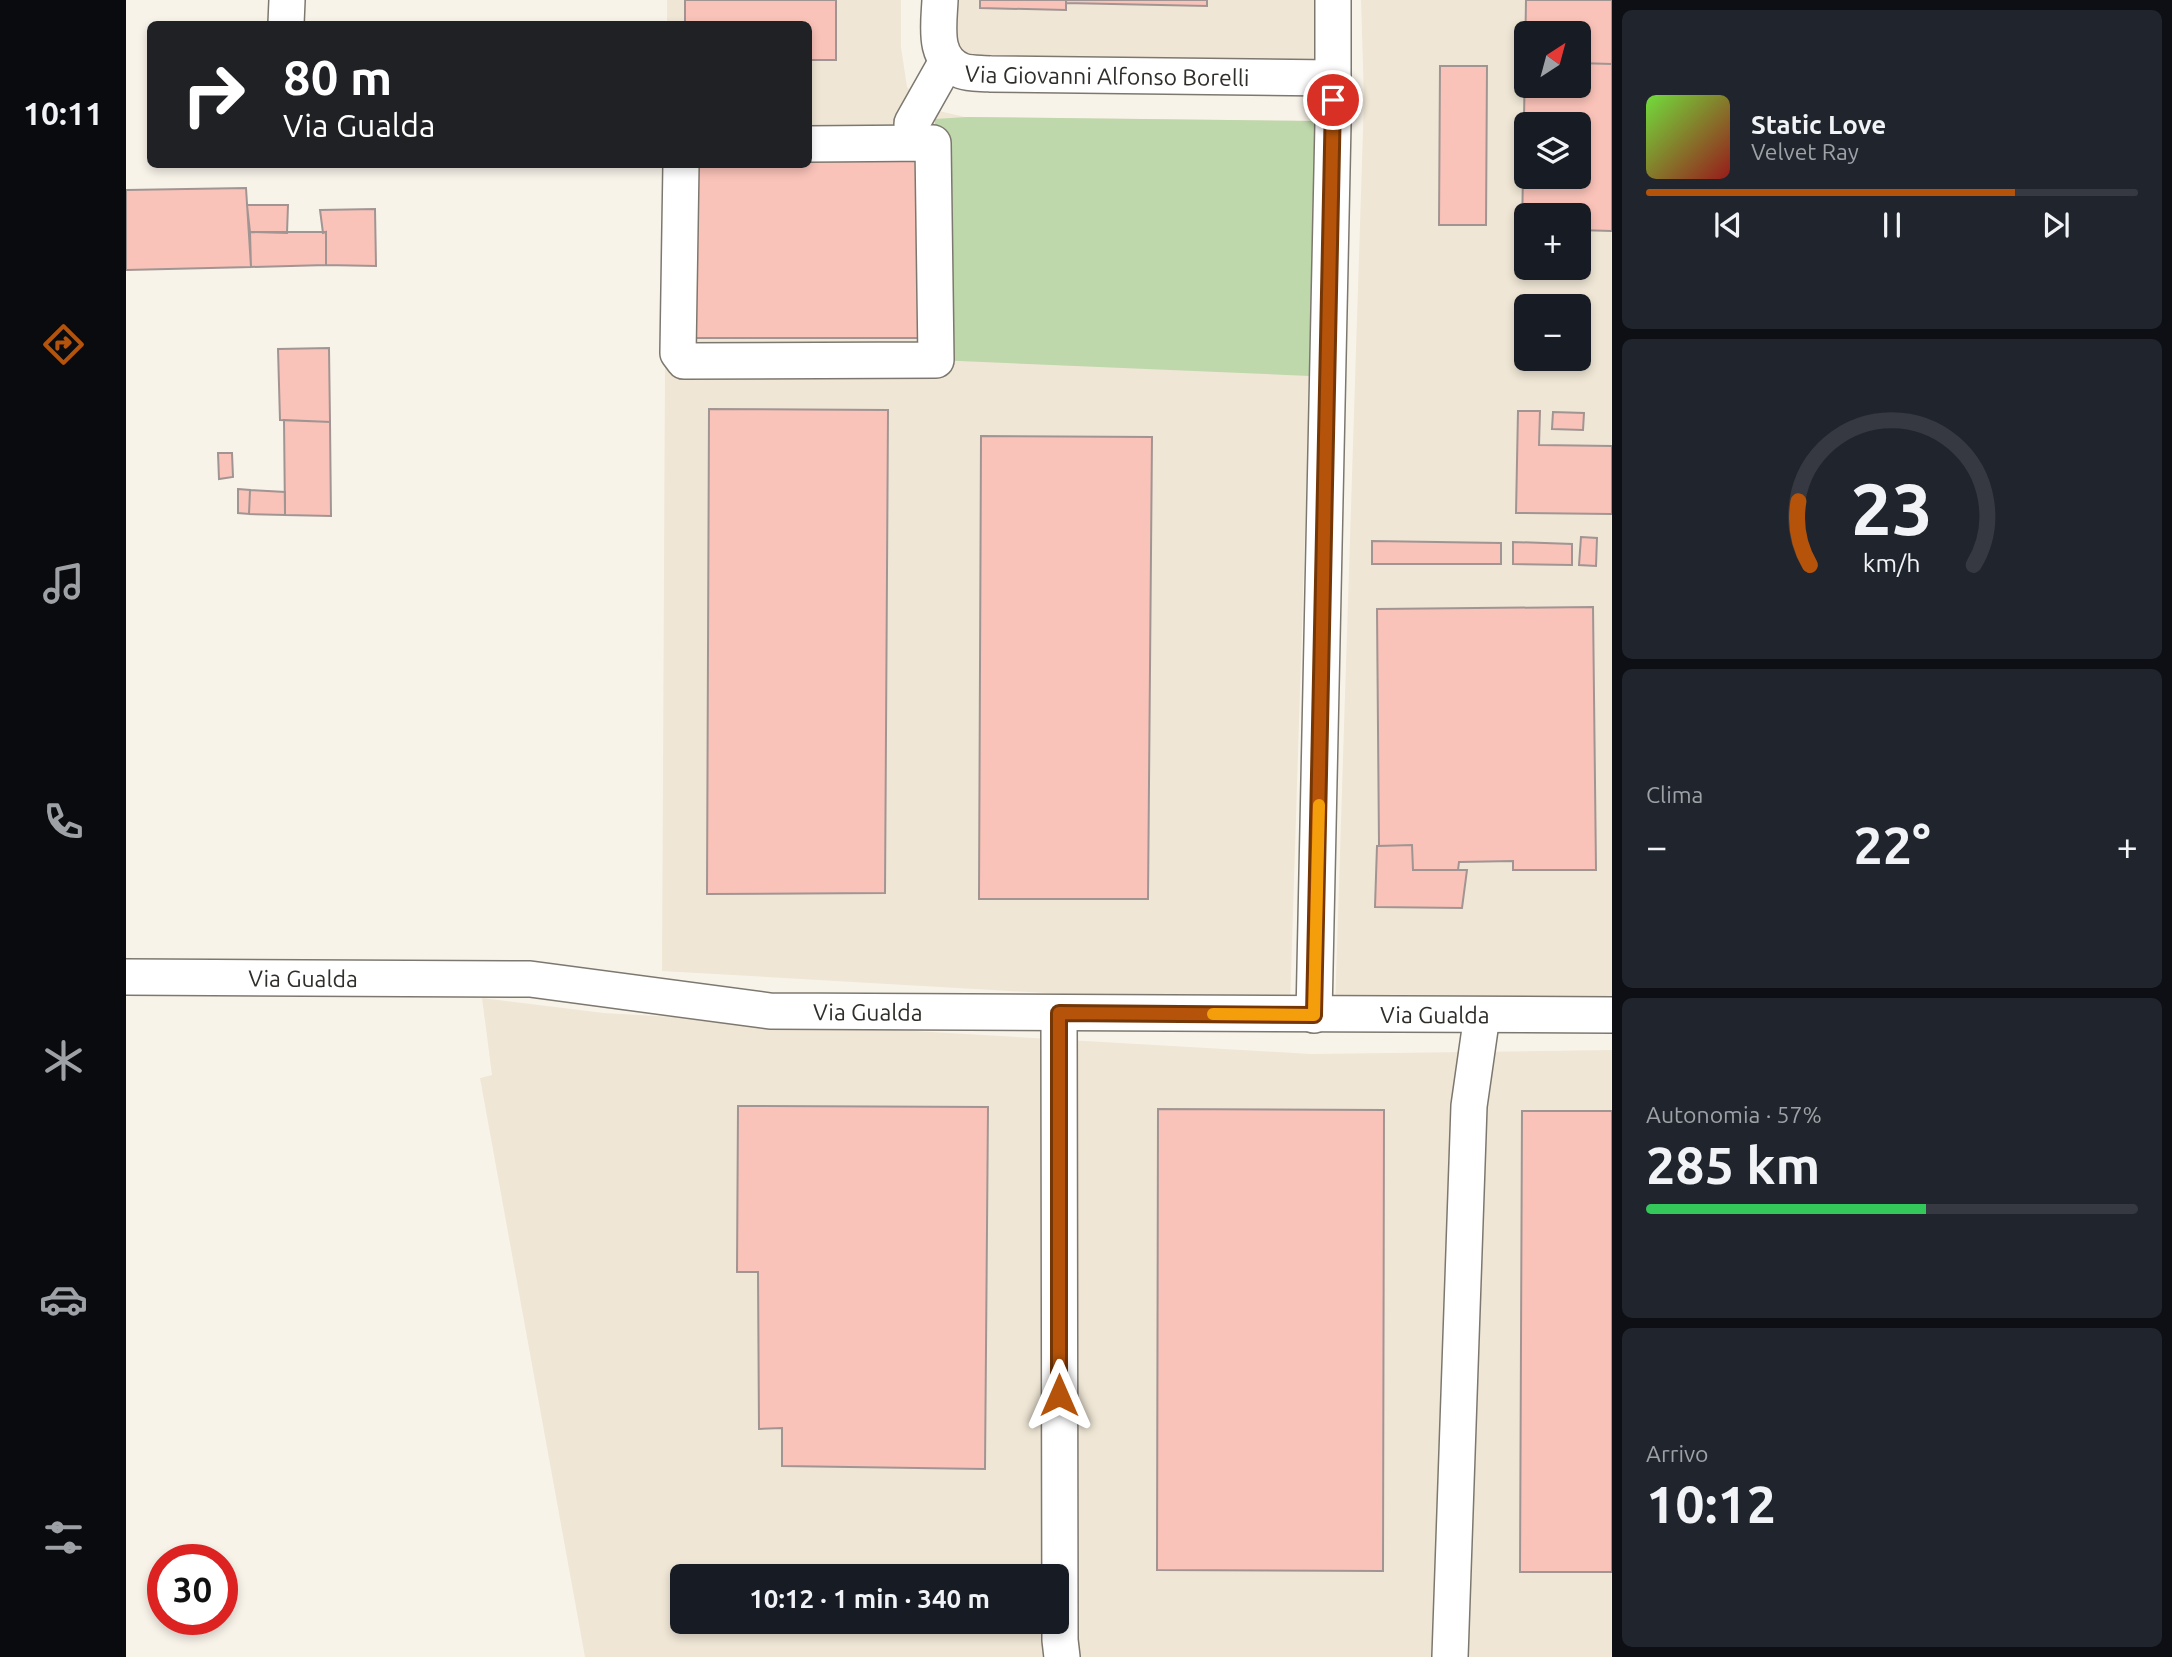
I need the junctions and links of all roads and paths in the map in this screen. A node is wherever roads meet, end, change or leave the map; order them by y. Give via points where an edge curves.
1 (287, 0) edge
2 (940, 0) edge
3 (1333, 0) edge
4 (286, 21) edge
5 (947, 61) junction
6 (1333, 78) junction
7 (913, 142) junction
8 (812, 144) edge
9 (681, 168) edge
10 (126, 977) edge
11 (1059, 1013) junction
12 (1314, 1015) junction
13 (1482, 1015) junction
14 (1612, 1015) edge
15 (1062, 1657) edge
16 (1450, 1657) edge

1 - 4 street
2 - 5 street, Via Giovanni Alfonso Borelli via 941,51
3 - 6 street
5 - 6 street, Via Giovanni Alfonso Borelli via 962,71 990,74
5 - 7 street via 912,123
6 - 12 street
7 - 8 street
7 - 9 street via 933,143 936,360 684,361 678,353
10 - 11 street, Via Gualda via 530,979 770,1011
11 - 12 street, Via Gualda
11 - 15 street
12 - 13 street, Via Gualda
13 - 14 street, Via Gualda
13 - 16 street via 1469,1106

